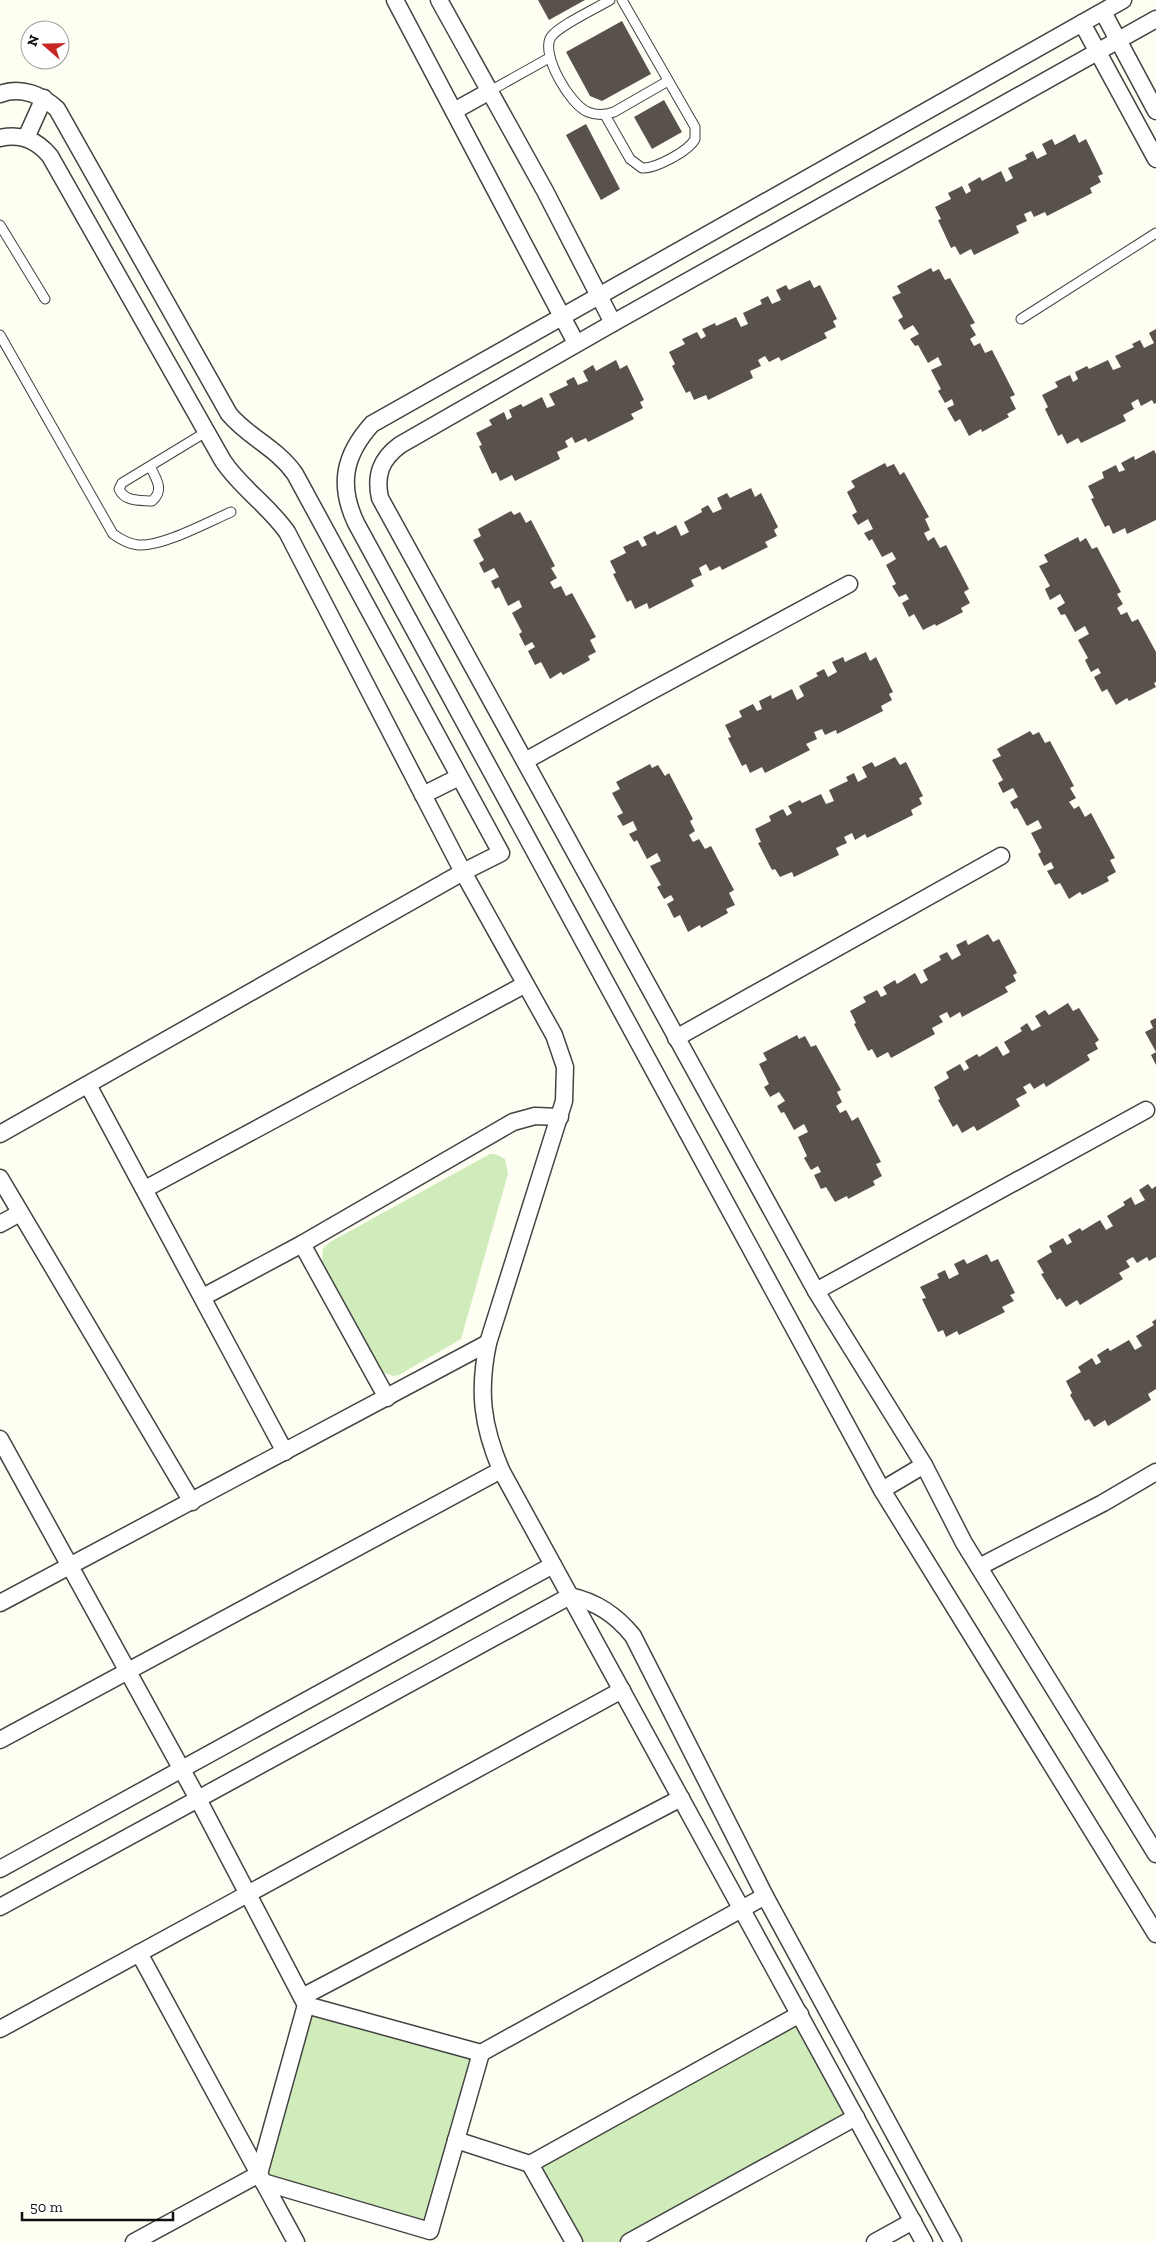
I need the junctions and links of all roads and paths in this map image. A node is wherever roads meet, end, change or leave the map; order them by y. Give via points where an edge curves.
1 (395, 0) edge
2 (440, 0) edge
3 (610, 0) edge
4 (622, 0) edge
5 (1123, 0) edge
6 (1103, 12) junction
7 (1156, 19) edge
8 (1082, 23) junction
9 (1118, 40) junction
10 (1098, 51) junction
11 (549, 58) junction
12 (668, 81) junction
13 (490, 91) junction
14 (0, 94) edge
15 (44, 98) junction
16 (454, 111) junction
17 (1156, 111) edge
18 (605, 114) junction
19 (0, 138) edge
20 (26, 138) junction
21 (1156, 159) edge
22 (0, 225) edge
23 (1156, 233) edge
24 (600, 296) junction
25 (46, 299) dead end
26 (563, 317) junction
27 (1021, 319) dead end
28 (613, 323) junction
29 (0, 335) edge
30 (576, 343) junction
31 (206, 432) junction
32 (150, 466) junction
33 (231, 512) dead end
34 (849, 584) dead end
35 (525, 761) junction
36 (459, 777) junction
37 (423, 795) junction
38 (1001, 856) dead end
39 (463, 872) junction
40 (524, 985) junction
41 (676, 1038) junction
42 (88, 1086) junction
43 (1146, 1110) dead end
44 (560, 1117) junction
45 (0, 1134) edge
46 (0, 1178) edge
47 (145, 1189) junction
48 (20, 1213) junction
49 (0, 1224) edge
50 (302, 1244) junction
51 (816, 1291) junction
52 (203, 1297) junction
53 (488, 1343) junction
54 (387, 1398) junction
55 (0, 1439) edge
56 (285, 1452) junction
57 (924, 1465) junction
58 (501, 1470) junction
59 (1156, 1472) edge
60 (882, 1490) junction
61 (192, 1502) junction
62 (553, 1565) junction
63 (71, 1566) junction
64 (979, 1567) junction
65 (570, 1596) junction
66 (0, 1603) edge
67 (128, 1671) junction
68 (622, 1690) junction
69 (0, 1740) edge
70 (182, 1770) junction
71 (682, 1798) junction
72 (198, 1799) junction
73 (1155, 1848) edge
74 (0, 1869) edge
75 (248, 1894) junction
76 (766, 1896) junction
77 (0, 1907) edge
78 (742, 1908) junction
79 (1156, 1934) edge
80 (139, 1953) junction
81 (304, 2001) junction
82 (800, 2014) junction
83 (0, 2029) edge
84 (481, 2053) junction
85 (856, 2118) junction
86 (456, 2140) junction
87 (530, 2164) junction
88 (261, 2178) junction
89 (913, 2221) junction
90 (433, 2236) edge
91 (155, 2237) edge
92 (134, 2242) edge
93 (296, 2242) edge
94 (574, 2242) edge
95 (629, 2242) edge
96 (875, 2242) edge
97 (924, 2242) edge
98 (953, 2242) edge

1 - 16 street
2 - 13 street
3 - 11 lane via 557,31 548,43
4 - 12 lane
5 - 6 street
6 - 8 street
6 - 9 street
7 - 9 street
8 - 10 street
8 - 24 street
9 - 10 street
9 - 17 street
10 - 21 street
10 - 28 street
11 - 13 lane
11 - 18 lane via 579,107 596,115
12 - 18 lane
12 - 18 lane via 695,127 695,139 687,148 652,167 637,166 630,159
13 - 16 street
13 - 24 street
14 - 15 street via 19,91
15 - 20 street
15 - 36 street via 57,110 229,414 281,456 295,474
16 - 26 street
19 - 20 street
20 - 31 street via 50,156
22 - 25 lane
23 - 27 lane
24 - 26 street
24 - 28 street
26 - 30 street
26 - 60 street via 372,424 350,458 345,484 350,511
28 - 30 street
29 - 33 lane via 113,534 138,545 152,543
30 - 35 street via 400,445 386,457 378,474 380,498
31 - 32 lane
31 - 37 street via 231,473 287,532
32 - 32 lane via 159,484 156,497 152,501 128,499 122,495 119,489 122,483
34 - 35 street
35 - 41 street
36 - 37 street
36 - 39 street via 501,853
37 - 39 street
38 - 41 street
39 - 40 street
39 - 42 street
40 - 44 street via 560,1050 566,1084
40 - 47 street
41 - 51 street
42 - 45 street
42 - 47 street
43 - 51 street
44 - 50 street via 535,1116 513,1122
44 - 53 street
46 - 48 street
47 - 52 street
48 - 49 street
48 - 61 street
50 - 52 street
50 - 54 street
51 - 57 street
52 - 56 street
53 - 54 street
53 - 58 street via 482,1386 483,1408 486,1429
54 - 56 street
55 - 63 street
56 - 61 street
57 - 60 street
57 - 64 street
58 - 62 street
58 - 67 street
59 - 64 street
60 - 79 street
61 - 63 street
62 - 65 street
62 - 70 street
63 - 66 street
63 - 67 street
64 - 73 street
65 - 68 street
65 - 72 street
65 - 76 street via 612,1614 633,1636
67 - 69 street
67 - 70 street
68 - 71 street
68 - 75 street
70 - 72 street
70 - 74 street
71 - 78 street
71 - 81 street
72 - 75 street
72 - 77 street
75 - 80 street
75 - 81 street
76 - 78 street
76 - 98 street
78 - 82 street
78 - 84 street
80 - 83 street
80 - 88 street
81 - 84 street
81 - 88 street
82 - 85 street
82 - 87 street
84 - 86 street
85 - 89 street
85 - 95 street
86 - 87 street
86 - 90 street
87 - 94 street
88 - 90 street
88 - 91 street
88 - 93 street
89 - 96 street
89 - 97 street
91 - 92 street

